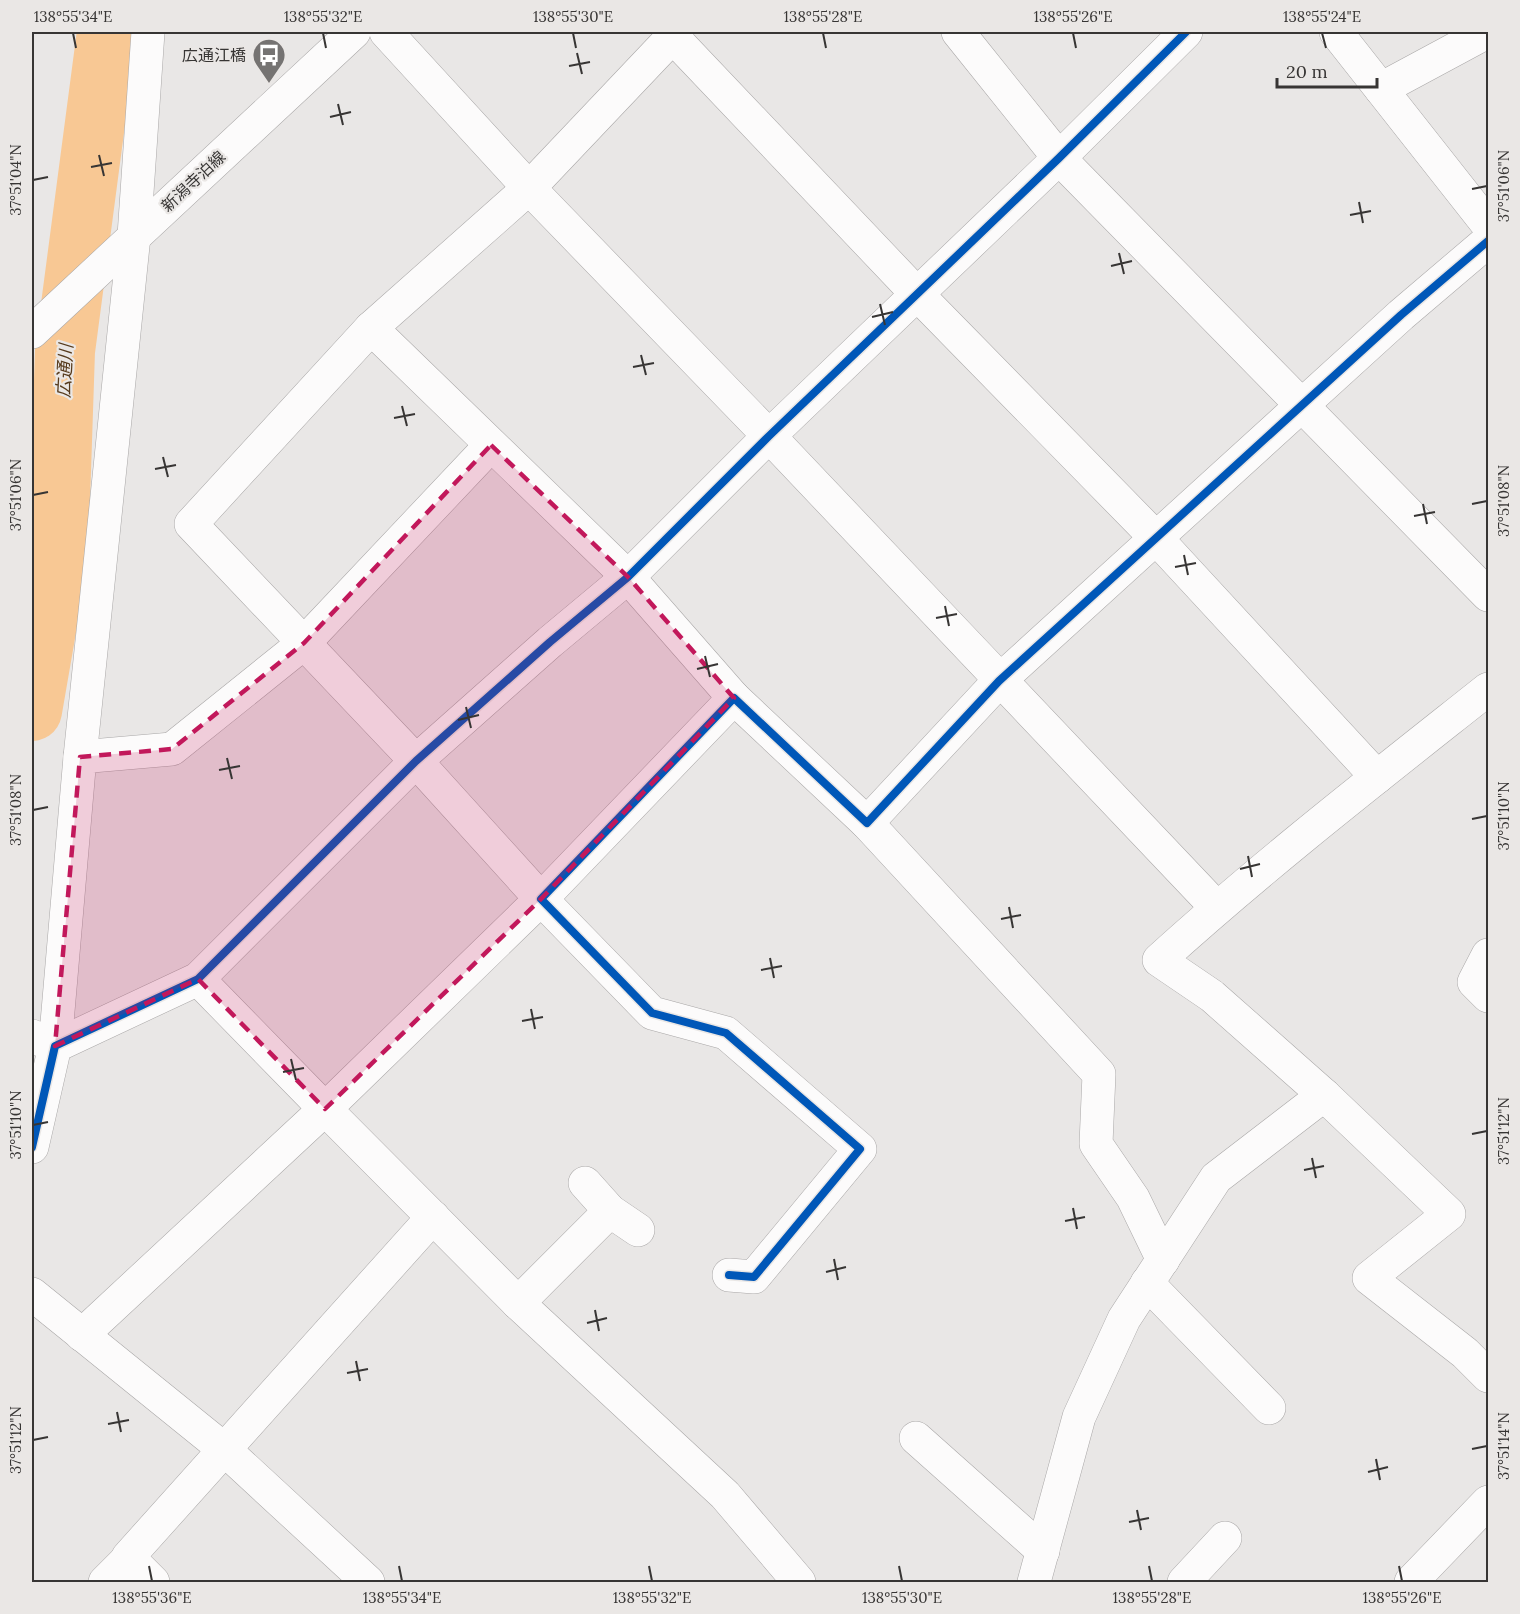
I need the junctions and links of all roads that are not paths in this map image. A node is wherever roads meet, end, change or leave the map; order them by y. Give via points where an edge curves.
1 (148, 32) edge
2 (354, 32) edge
3 (386, 32) edge
4 (958, 32) edge
5 (1186, 32) edge
6 (1336, 32) edge
7 (1487, 32) edge
8 (674, 34) edge
9 (1381, 89) junction
10 (1059, 158) junction
11 (529, 188) junction
12 (1488, 225) edge
13 (1488, 241) edge
14 (127, 243) junction
15 (917, 294) junction
16 (371, 327) junction
17 (32, 332) edge
18 (1302, 405) junction
19 (769, 436) junction
20 (491, 445) junction
21 (1156, 538) junction
22 (628, 577) junction
23 (1488, 596) edge
24 (304, 643) junction
25 (999, 681) junction
26 (1488, 689) edge
27 (735, 698) junction
28 (80, 757) junction
29 (416, 761) junction
30 (1377, 777) junction
31 (867, 823) junction
32 (541, 899) junction
33 (1217, 908) junction
34 (1488, 955) edge
35 (198, 979) junction
36 (1488, 996) edge
37 (46, 1042) edge
38 (1324, 1095) junction
39 (325, 1108) junction
40 (32, 1147) edge
41 (585, 1183) dead end
42 (610, 1211) junction
43 (433, 1217) junction
44 (638, 1230) dead end
45 (1155, 1272) junction
46 (729, 1275) dead end
47 (32, 1294) edge
48 (518, 1303) junction
49 (82, 1335) junction
50 (1488, 1376) edge
51 (1269, 1408) dead end
52 (916, 1438) dead end
53 (225, 1450) junction
54 (1488, 1502) edge
55 (1225, 1538) dead end
56 (1043, 1551) junction
57 (129, 1558) junction
58 (105, 1582) edge
59 (153, 1582) edge
60 (368, 1582) edge
61 (799, 1582) edge
62 (1034, 1582) edge
63 (1184, 1582) edge
64 (1410, 1582) edge

1 - 14 street
2 - 14 street, 新潟寺泊線
3 - 11 street
4 - 10 street
5 - 10 street
6 - 9 street
7 - 9 street
8 - 11 street
8 - 15 street
9 - 12 street
10 - 15 street
10 - 18 street
11 - 16 street
11 - 19 street
13 - 18 street
14 - 17 street, 新潟寺泊線
14 - 28 street
15 - 19 street
15 - 21 street
16 - 20 street
16 - 24 street via 191,524
18 - 21 street
18 - 23 street
19 - 22 street
19 - 25 street
20 - 22 street
20 - 24 street
21 - 25 street
21 - 30 street
22 - 27 street
22 - 29 street
24 - 28 street via 172,749
24 - 29 street
25 - 31 street
25 - 33 street
26 - 30 street
27 - 31 street
27 - 32 street
28 - 37 street
29 - 32 street
29 - 35 street
30 - 33 street
31 - 45 street via 1099,1074 1096,1144 1133,1198
32 - 39 street
32 - 46 street via 652,1013 726,1033 860,1149 754,1277
33 - 38 street via 1159,960 1212,996
34 - 36 street via 1474,982
35 - 37 street
35 - 39 street
37 - 40 street
38 - 45 street via 1216,1178
38 - 50 street via 1449,1214 1369,1278 1465,1353
39 - 43 street
39 - 49 street
41 - 42 street
42 - 44 street
42 - 48 street
43 - 48 street
43 - 53 street
45 - 51 street
45 - 56 street via 1124,1319 1079,1417
47 - 49 street
48 - 61 street via 725,1495
49 - 53 street
52 - 56 street
53 - 57 street
53 - 60 street
54 - 64 street
55 - 63 street
56 - 62 street
57 - 58 street
57 - 59 street

